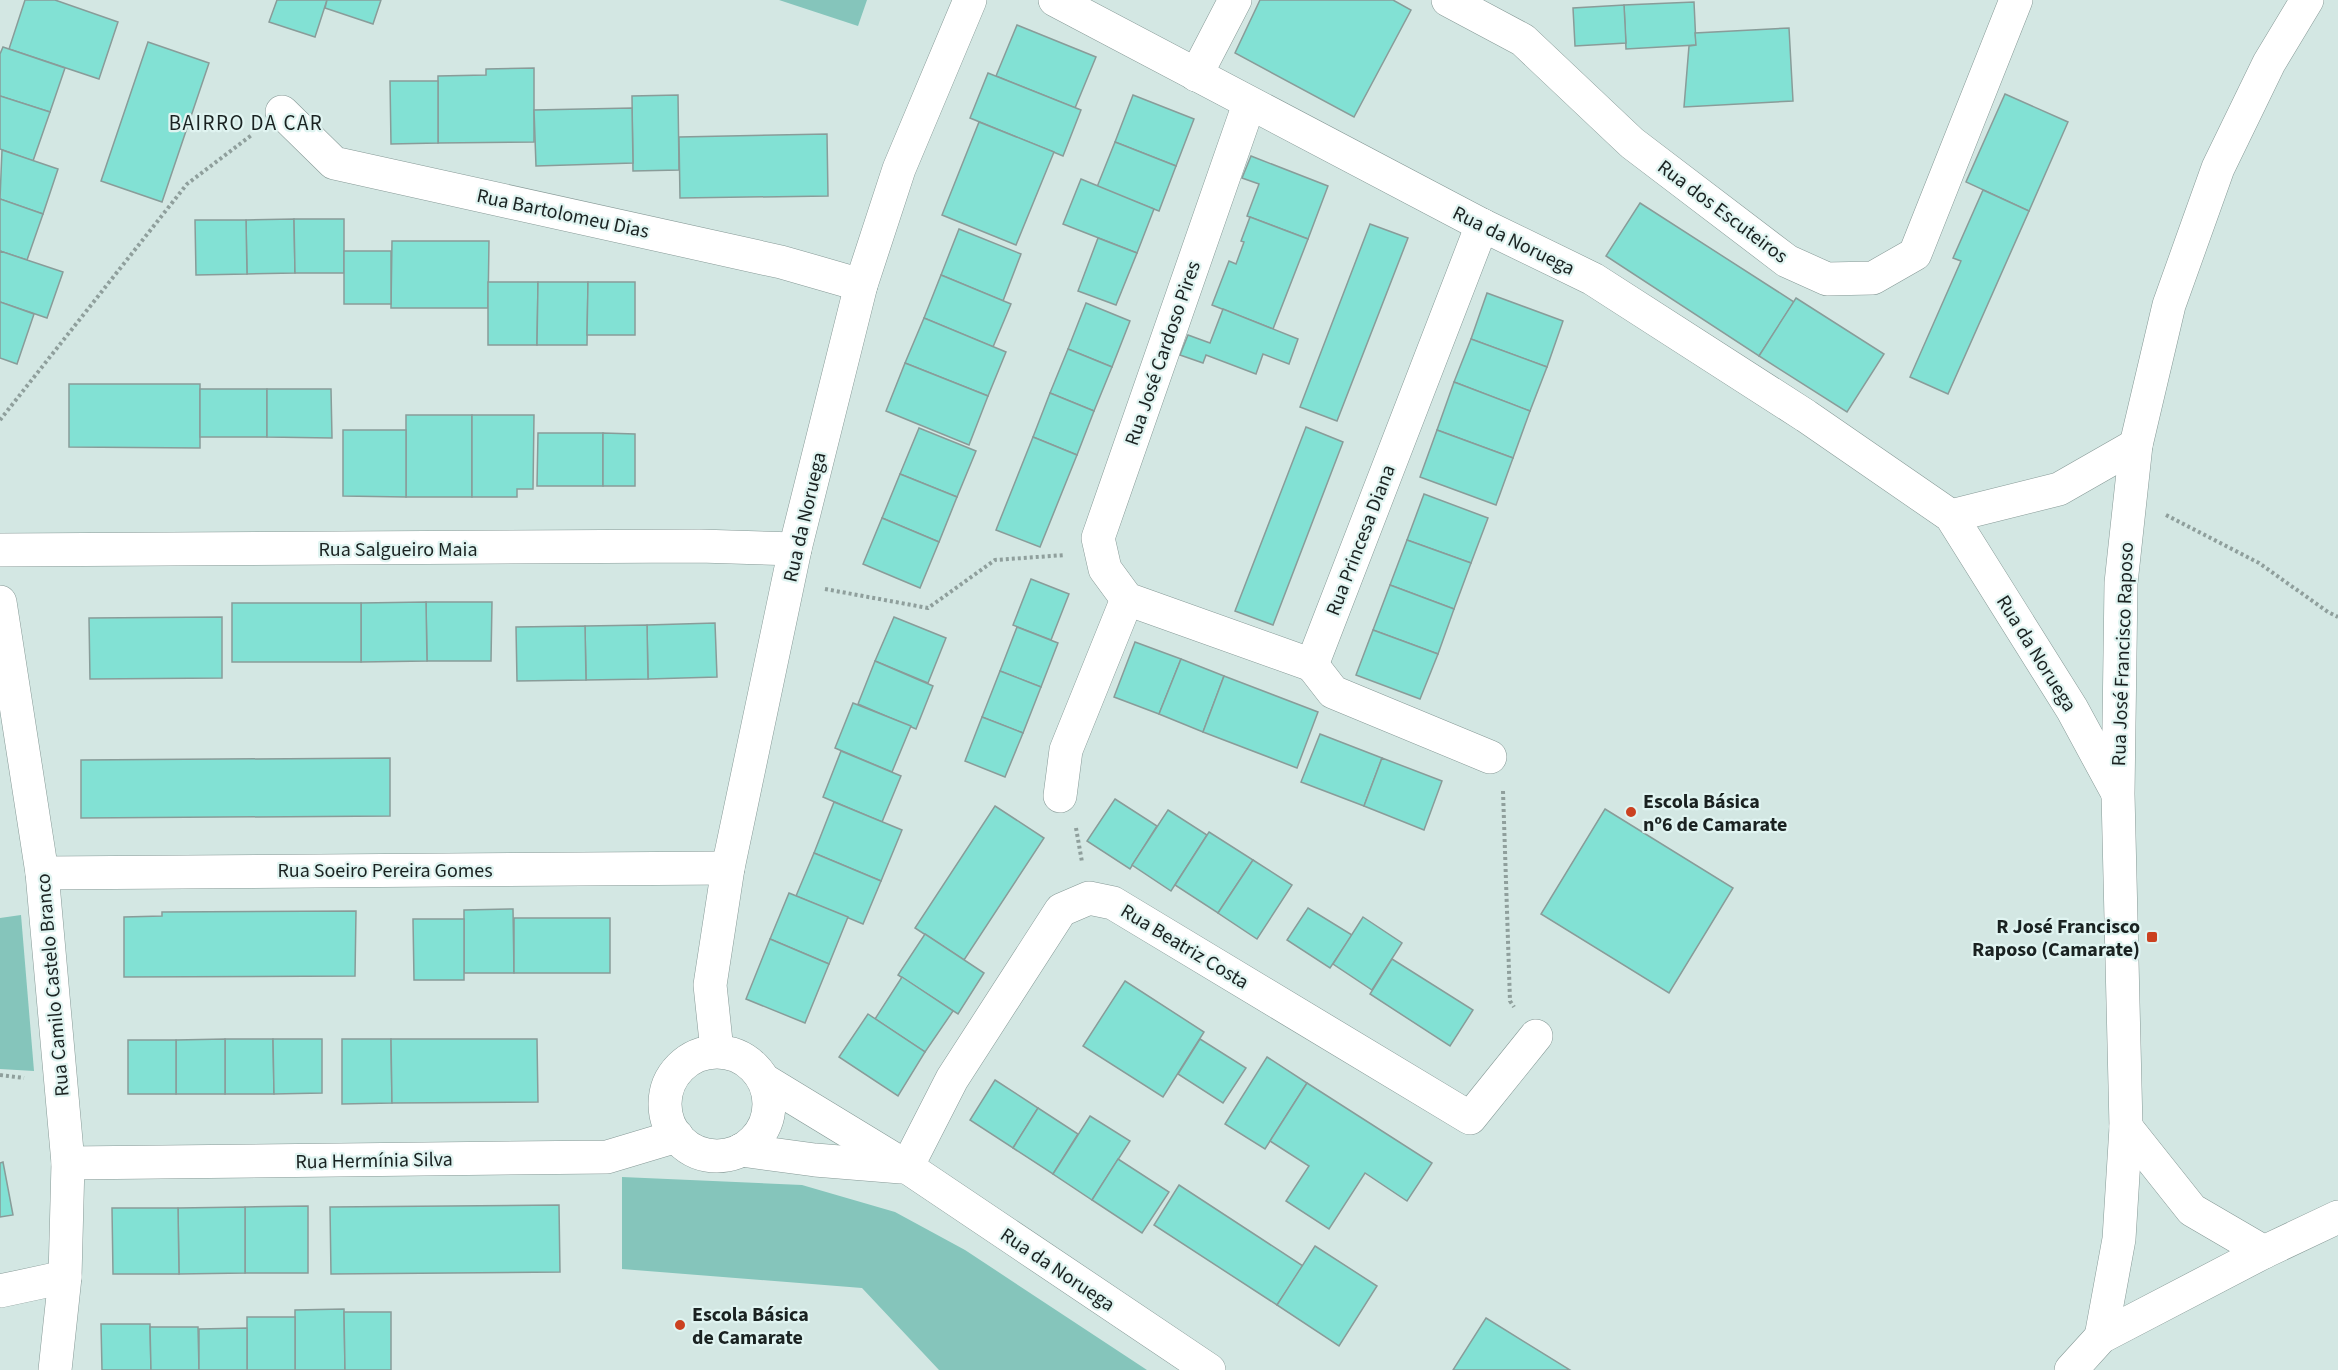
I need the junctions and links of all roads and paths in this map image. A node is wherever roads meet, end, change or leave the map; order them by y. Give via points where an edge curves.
1 (970, 0) edge
2 (1055, 0) edge
3 (1235, 0) edge
4 (1448, 0) edge
5 (2016, 0) edge
6 (2307, 0) edge
7 (1196, 75) junction
8 (1249, 104) junction
9 (282, 112) joint
10 (1482, 225) junction
11 (861, 285) junction
12 (0, 420) edge
13 (2136, 445) junction
14 (2130, 496) junction
15 (1951, 516) junction
16 (795, 549) junction
17 (0, 550) edge
18 (1101, 552) junction
19 (789, 582) junction
20 (1127, 599) junction
21 (0, 602) edge
22 (2338, 617) edge
23 (1312, 665) junction
24 (1490, 757) joint
25 (2118, 794) junction
26 (1060, 796) joint
27 (728, 868) junction
28 (42, 873) junction
29 (1089, 898) junction
30 (1536, 1036) joint
31 (717, 1051) junction
32 (764, 1080) junction
33 (2126, 1127) junction
34 (677, 1136) junction
35 (741, 1150) junction
36 (68, 1163) junction
37 (907, 1167) junction
38 (2338, 1217) edge
39 (2264, 1252) junction
40 (65, 1277) junction
41 (0, 1291) edge
42 (2101, 1337) junction
43 (55, 1370) edge
44 (1209, 1370) edge
45 (2071, 1370) edge

1 - 11 street, Rua da Noruega via 899,169
2 - 7 street, Rua da Noruega
3 - 7 street
4 - 5 street, Rua dos Escuteiros via 1523,40 1632,143 1786,261 1827,279 1873,278 1915,254
6 - 13 street, Rua José Francisco Raposo via 2269,63 2218,168 2169,305
7 - 8 street, Rua da Noruega
8 - 10 street, Rua da Noruega
8 - 18 street, Rua José Cardoso Pires via 1098,537
9 - 11 street, Rua Bartolomeu Dias via 334,163 781,262
9 - 12 path via 187,184
10 - 15 street, Rua da Noruega via 1593,279 1806,416
10 - 23 street, Rua Princesa Diana
11 - 16 street, Rua da Noruega
13 - 14 street, Rua José Francisco Raposo
13 - 15 street via 2059,489
14 - 22 path via 2259,563
14 - 25 street, Rua José Francisco Raposo via 2121,583
15 - 25 street, Rua da Noruega via 2072,709
16 - 17 street, Rua Salgueiro Maia via 699,546
16 - 19 street, Rua da Noruega
18 - 19 path via 995,560 928,608
18 - 20 street, Rua José Cardoso Pires via 1106,568
19 - 27 street, Rua da Noruega
20 - 23 street
20 - 26 street via 1066,750
21 - 28 street, Rua Camilo Castelo Branco
23 - 24 street via 1333,692
24 - 30 path via 1503,770 1510,1001
25 - 33 street, Rua José Francisco Raposo
26 - 29 path via 1075,825
27 - 28 street, Rua Soeiro Pereira Gomes
27 - 31 street, Rua da Noruega via 710,985
28 - 36 street, Rua Camilo Castelo Branco
29 - 30 street, Rua Beatriz Costa via 1113,903 1470,1118
29 - 37 street via 1061,910 952,1079
31 - 32 street via 736,1054 753,1065
31 - 34 street via 698,1055 682,1065 670,1081 665,1099 668,1119
32 - 35 street via 770,1099 767,1119 757,1137
32 - 37 street, Rua da Noruega
33 - 39 street via 2192,1210
33 - 42 street, Rua José Francisco Raposo via 2119,1239
34 - 35 street via 690,1148 707,1155
34 - 36 street, Rua Hermínia Silva via 607,1157
35 - 37 street, Rua da Noruega
36 - 40 street, Rua Camilo Castelo Branco
37 - 44 street, Rua da Noruega
38 - 39 street
39 - 42 street
40 - 41 street
40 - 43 street, Rua Camilo Castelo Branco
42 - 45 street

